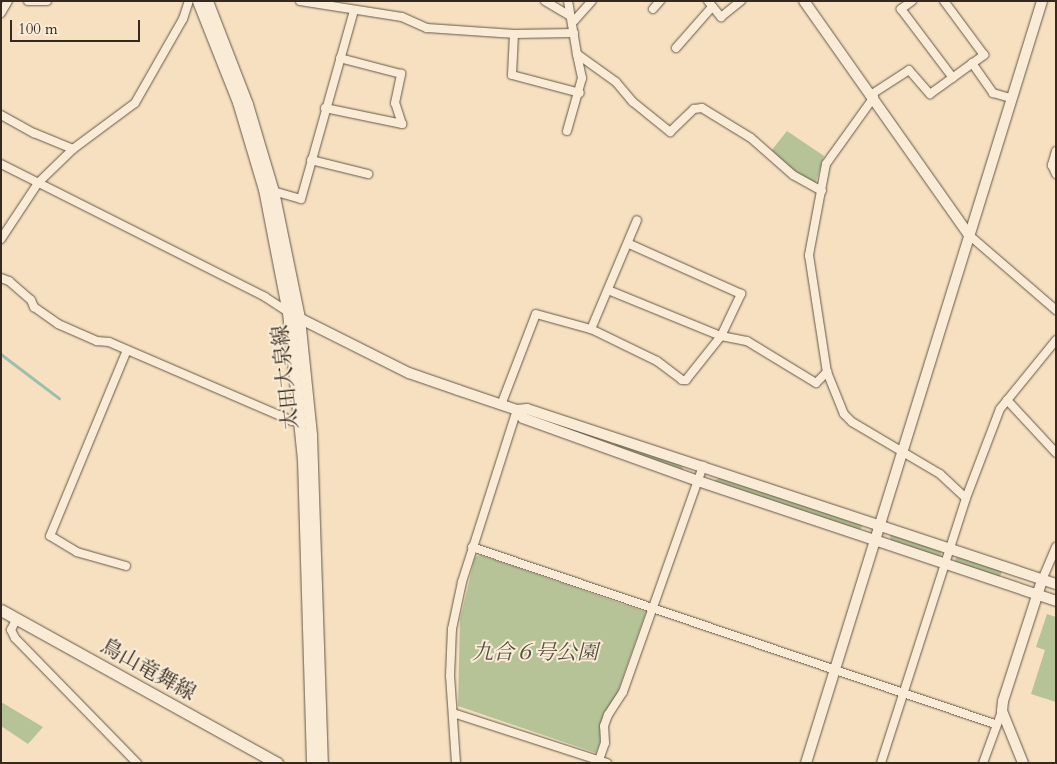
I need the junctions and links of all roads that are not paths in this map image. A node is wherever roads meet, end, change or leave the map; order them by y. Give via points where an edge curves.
1 (8, 1) edge
2 (28, 1) edge
3 (47, 1) edge
4 (189, 1) edge
5 (198, 1) edge
6 (207, 1) edge
7 (300, 1) edge
8 (545, 1) edge
9 (568, 1) edge
10 (592, 1) edge
11 (660, 1) edge
12 (741, 1) edge
13 (804, 1) edge
14 (912, 1) edge
15 (944, 1) edge
16 (1042, 1) edge
17 (710, 4) edge
18 (652, 9) dead end
19 (354, 10) junction
20 (1, 13) edge
21 (572, 19) junction
22 (574, 33) junction
23 (514, 34) junction
24 (676, 48) dead end
25 (577, 54) junction
26 (340, 58) junction
27 (972, 63) junction
28 (952, 78) junction
29 (580, 92) junction
30 (873, 96) junction
31 (1011, 98) junction
32 (325, 108) junction
33 (1, 115) edge
34 (566, 131) dead end
35 (73, 149) junction
36 (1056, 151) edge
37 (311, 160) junction
38 (1, 164) edge
39 (368, 174) dead end
40 (1056, 174) edge
41 (38, 183) junction
42 (273, 191) junction
43 (822, 191) junction
44 (637, 220) dead end
45 (969, 235) junction
46 (1, 239) edge
47 (629, 244) junction
48 (1, 278) edge
49 (608, 290) junction
50 (1056, 310) edge
51 (288, 312) junction
52 (299, 318) junction
53 (590, 330) junction
54 (721, 336) junction
55 (1056, 340) edge
56 (127, 350) junction
57 (827, 372) junction
58 (1007, 400) junction
59 (501, 404) junction
60 (517, 410) junction
61 (304, 421) junction
62 (1056, 453) edge
63 (902, 454) junction
64 (703, 466) junction
65 (698, 481) junction
66 (966, 498) junction
67 (878, 525) junction
68 (873, 541) junction
69 (472, 547) junction
70 (1056, 547) edge
71 (949, 549) junction
72 (945, 564) junction
73 (126, 566) dead end
74 (1042, 580) junction
75 (1056, 584) edge
76 (1037, 595) junction
77 (1056, 601) edge
78 (1, 610) edge
79 (652, 610) junction
80 (17, 618) junction
81 (834, 670) junction
82 (904, 693) junction
83 (1002, 711) junction
84 (453, 713) junction
85 (995, 724) junction
86 (601, 762) edge
87 (137, 763) edge
88 (277, 763) edge
89 (312, 763) edge
90 (322, 763) edge
91 (456, 763) edge
92 (806, 763) edge
93 (881, 763) edge
94 (983, 763) edge
95 (1023, 763) edge

1 - 20 street
2 - 3 street
4 - 35 street via 178,28 135,103
5 - 51 main road, 太田大泉線 via 238,102 261,180
6 - 42 main road, 太田大泉線 via 247,104
7 - 19 street
8 - 21 street
9 - 21 street
10 - 21 street
11 - 18 street
12 - 17 street via 721,17
13 - 30 street
14 - 28 street via 901,9
15 - 27 street via 984,55
16 - 31 street
17 - 24 street
19 - 23 street via 402,17 427,28
19 - 26 street
21 - 22 street
22 - 23 street
22 - 25 street
23 - 29 street via 512,75
25 - 29 street via 582,78
25 - 43 street via 616,82 633,102 670,132 694,109 702,108 751,138 793,175
26 - 32 street
26 - 32 street via 401,74 395,103 402,124
27 - 28 street
27 - 31 street via 993,93
28 - 30 street via 930,94 909,70
29 - 34 street
30 - 43 street via 826,164
30 - 45 street via 904,147
31 - 45 street
32 - 37 street
33 - 35 street
35 - 41 street
36 - 40 street via 1052,165
37 - 39 street
37 - 42 street via 301,199
38 - 41 street
41 - 46 street
41 - 51 street via 265,297
42 - 52 main road, 太田大泉線
43 - 57 street via 809,255
44 - 47 street
45 - 50 street
45 - 63 street
47 - 49 street
47 - 54 street via 740,294
48 - 56 street via 9,281 58,324
49 - 53 street
49 - 54 street
51 - 52 street
51 - 61 main road, 太田大泉線
52 - 59 street via 409,373
52 - 61 main road, 太田大泉線
53 - 54 street via 658,361 682,380 686,380
53 - 59 street via 536,314
54 - 57 street via 747,341 816,383
55 - 58 street
56 - 61 street
56 - 73 street via 50,536 77,552
57 - 63 street via 844,414
58 - 62 street
58 - 66 street
59 - 60 street
60 - 64 street via 527,409
60 - 65 street via 523,418
60 - 69 street
61 - 89 main road, 太田大泉線
61 - 90 main road, 太田大泉線
63 - 66 street via 940,474
63 - 67 street
64 - 65 street
64 - 67 street
65 - 68 street
65 - 79 street
66 - 71 street
67 - 68 street
67 - 71 street
68 - 72 street
68 - 81 street
69 - 79 street
69 - 84 street via 449,655
70 - 74 street
71 - 72 street
71 - 74 street
72 - 76 street
72 - 82 street
74 - 75 street
74 - 76 street
76 - 77 street
76 - 83 street
78 - 80 main road, 鳥山竜舞線
79 - 81 street
79 - 86 street via 623,692 608,715
80 - 87 street via 11,630 15,638
80 - 88 main road, 鳥山竜舞線
81 - 82 street
81 - 92 street
82 - 85 street
82 - 93 street
83 - 85 street
83 - 95 street
84 - 86 street
84 - 91 street
85 - 94 street

